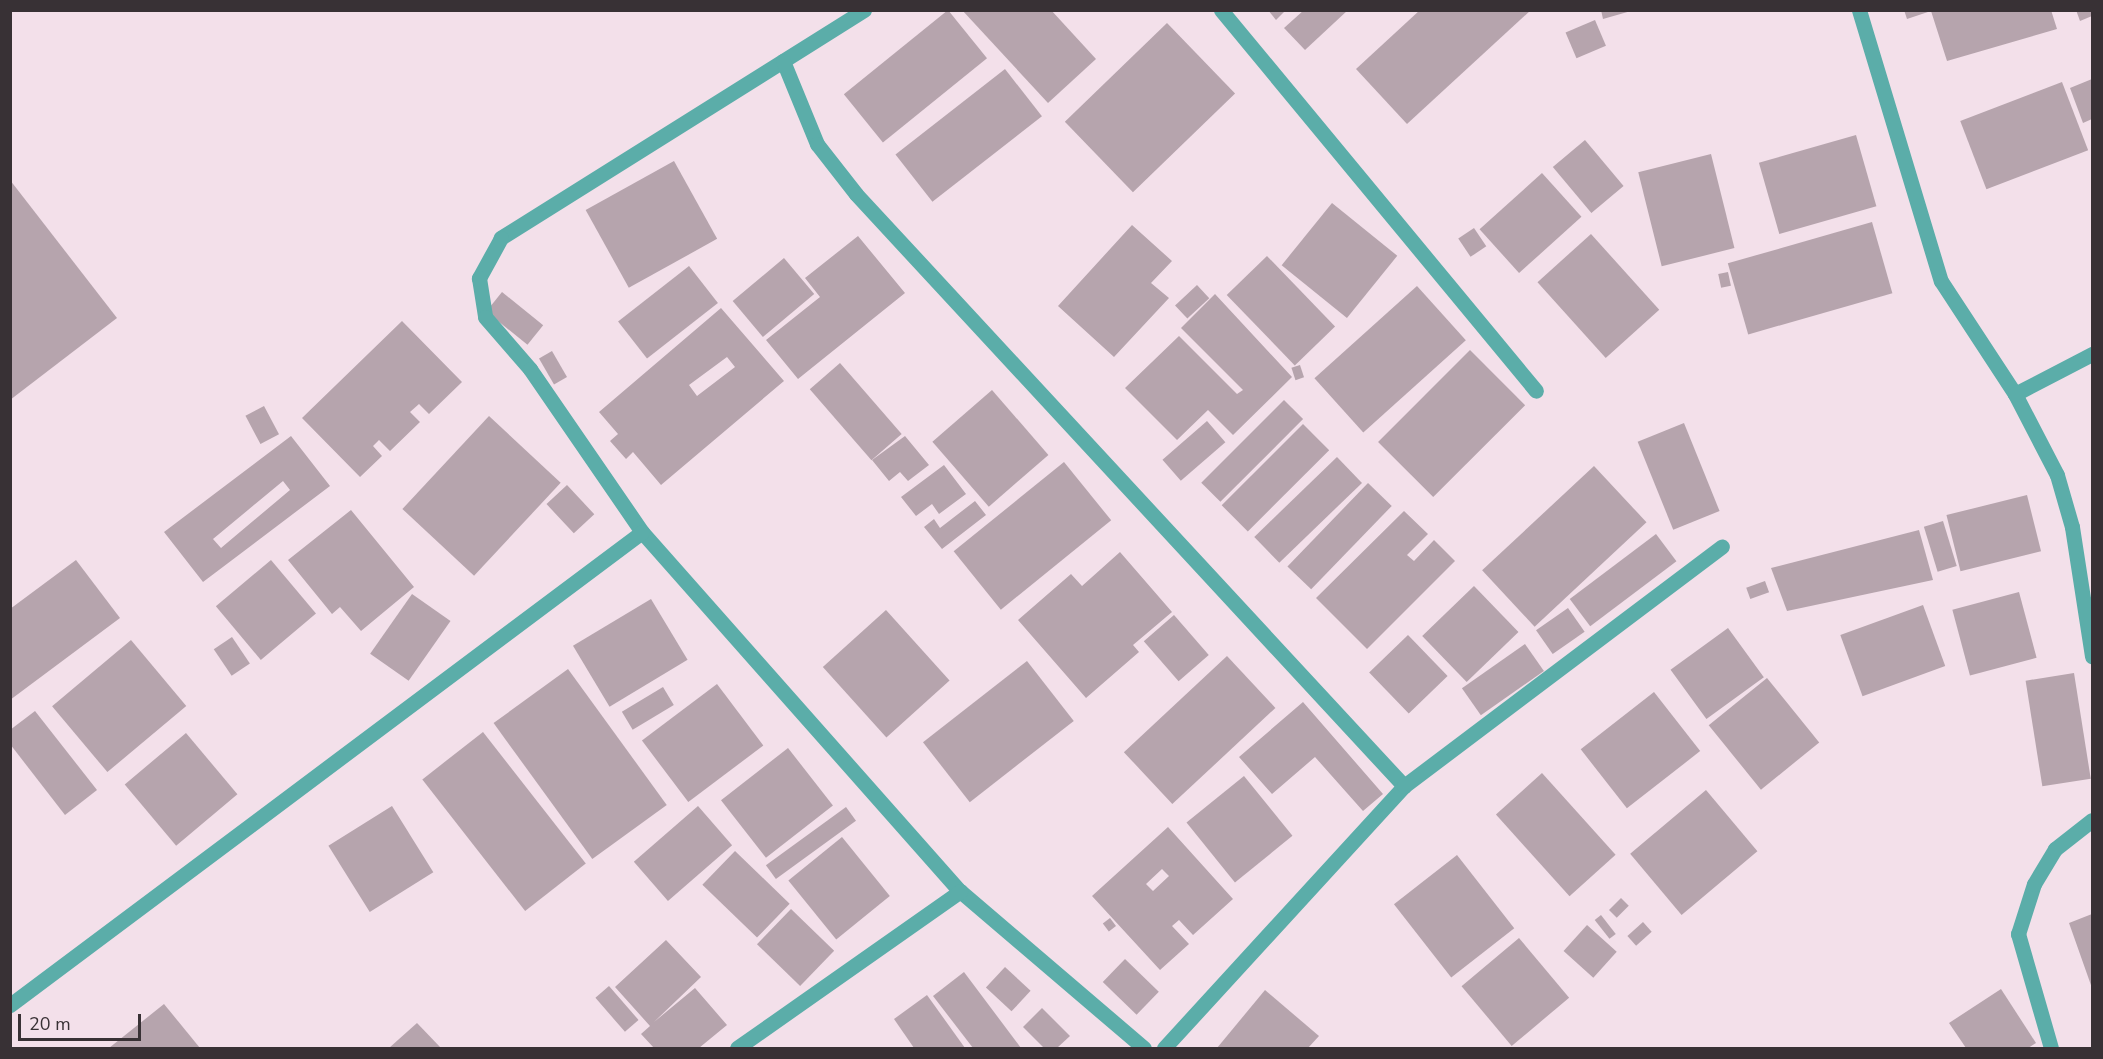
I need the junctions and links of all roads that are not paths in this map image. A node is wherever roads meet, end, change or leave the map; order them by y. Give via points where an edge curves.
1 (864, 10) edge
2 (1221, 10) edge
3 (1859, 10) edge
4 (783, 61) junction
5 (2092, 354) edge
6 (1536, 391) dead end
7 (2015, 394) junction
8 (642, 532) junction
9 (1722, 546) dead end
10 (2092, 656) edge
11 (1404, 786) junction
12 (2092, 820) edge
13 (960, 891) junction
14 (10, 1005) edge
15 (737, 1048) edge
16 (1144, 1048) edge
17 (1164, 1048) edge
18 (2051, 1048) edge

1 - 4 street
2 - 6 street
3 - 7 street via 1941,281
4 - 8 street via 501,238 479,278 485,317 530,369
4 - 11 street via 817,144 856,194
5 - 7 street
7 - 10 street via 2057,475 2072,527
8 - 13 street
8 - 14 street
9 - 11 street
11 - 17 street
12 - 18 street via 2055,849 2034,884 2018,934
13 - 15 street
13 - 16 street

